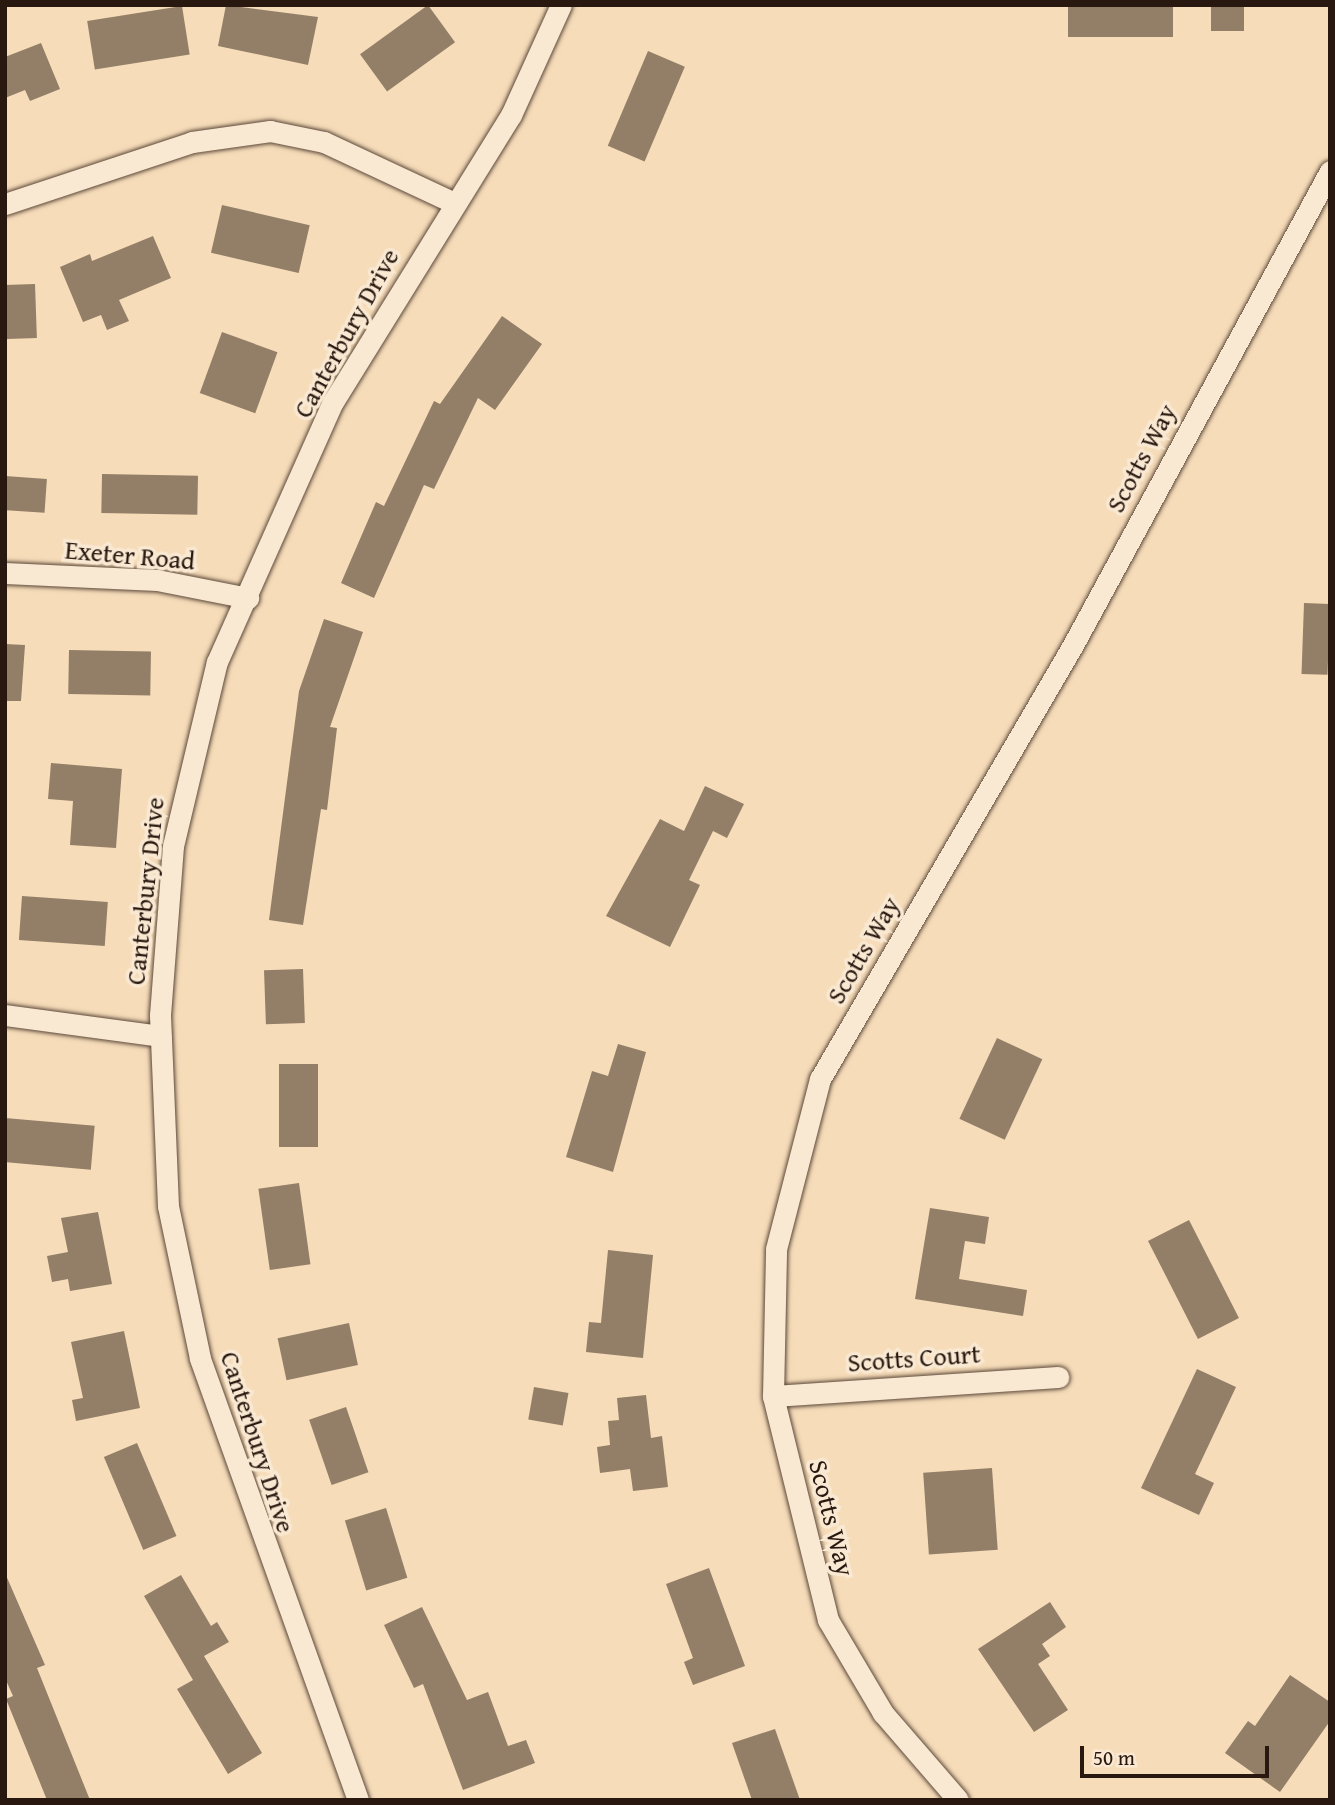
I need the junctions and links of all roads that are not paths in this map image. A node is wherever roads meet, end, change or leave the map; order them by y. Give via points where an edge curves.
1 (561, 5) edge
2 (1330, 172) edge
3 (452, 202) junction
4 (5, 204) edge
5 (5, 573) edge
6 (248, 598) junction
7 (5, 1015) edge
8 (161, 1036) junction
9 (1058, 1377) dead end
10 (773, 1396) junction
11 (358, 1800) edge
12 (958, 1800) edge

1 - 3 street, Canterbury Drive via 511,115
2 - 10 street, Scotts Way via 1073,645 820,1079 776,1249
3 - 4 street via 324,142 270,131 192,142
3 - 6 street, Canterbury Drive via 333,402
5 - 6 street, Exeter Road via 157,580
6 - 8 street, Canterbury Drive via 217,662 173,846
7 - 8 street
8 - 11 street, Canterbury Drive via 168,1206 200,1358
9 - 10 street, Scotts Court
10 - 12 street, Scotts Way via 828,1620 884,1713

